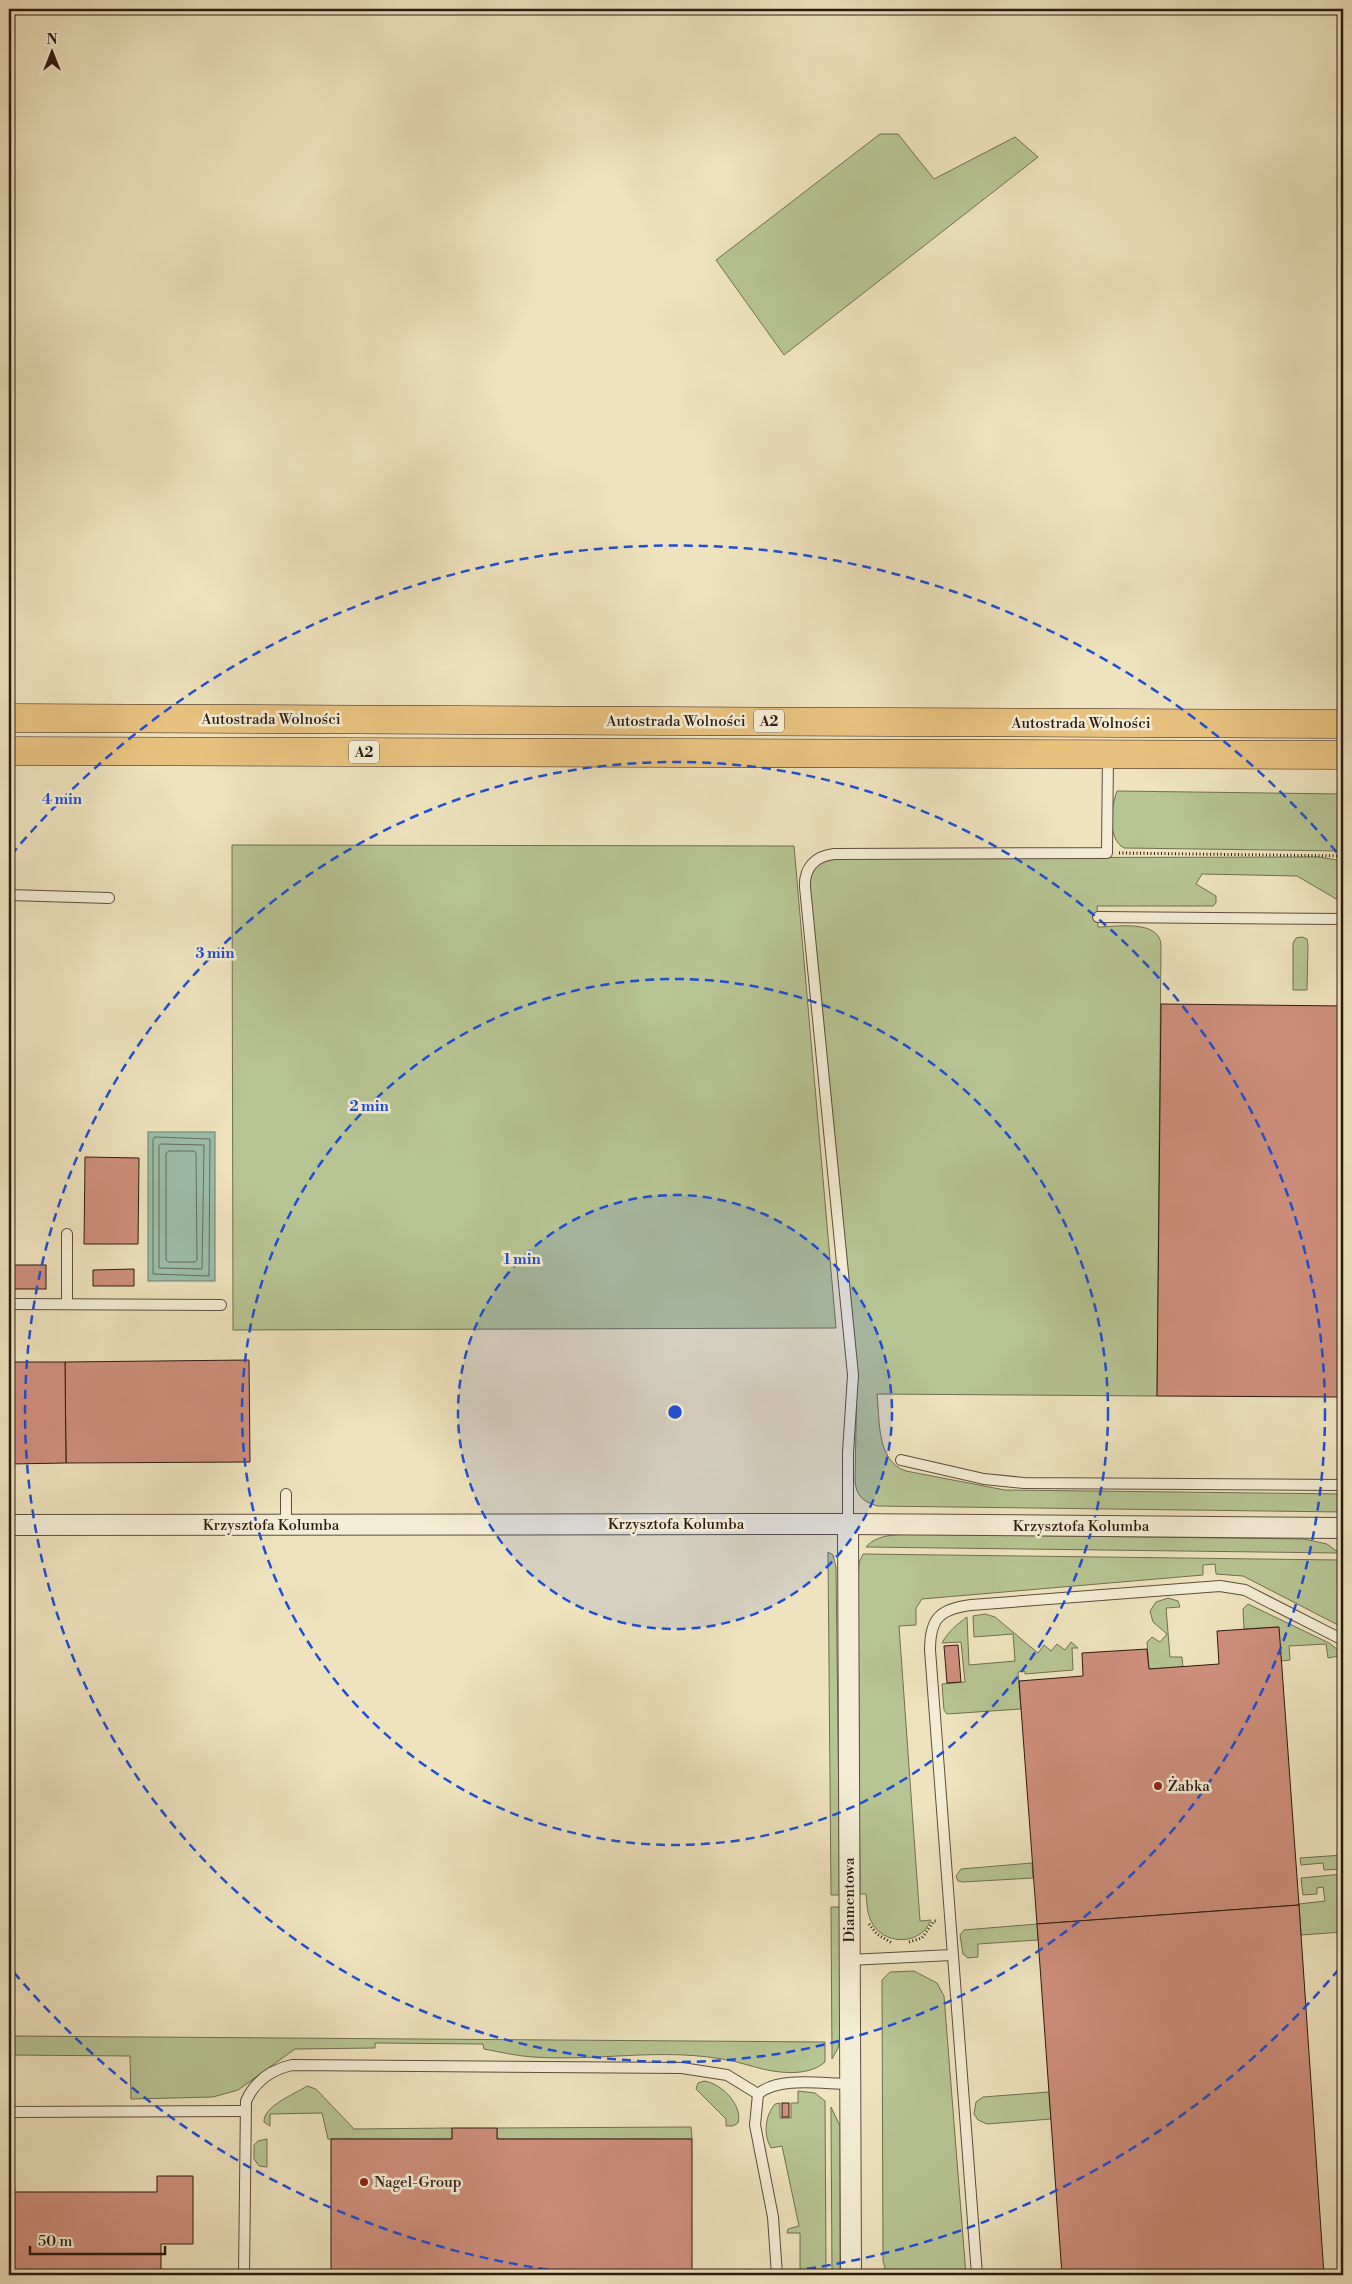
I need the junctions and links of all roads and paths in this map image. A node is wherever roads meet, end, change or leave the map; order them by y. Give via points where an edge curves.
1 (9, 718) edge
2 (1343, 724) edge
3 (9, 751) edge
4 (1108, 754) junction
5 (1343, 755) edge
6 (1107, 853) junction
7 (1343, 856) edge
8 (9, 894) edge
9 (109, 898) dead end
10 (1098, 917) dead end
11 (1343, 919) edge
12 (67, 1234) dead end
13 (9, 1304) edge
14 (67, 1304) junction
15 (220, 1305) dead end
16 (901, 1460) dead end
17 (1343, 1485) edge
18 (286, 1494) dead end
19 (848, 1524) junction
20 (286, 1525) junction
21 (9, 1526) edge
22 (1343, 1528) edge
23 (1343, 1640) edge
24 (867, 1920) dead end
25 (934, 1921) dead end
26 (895, 1943) dead end
27 (901, 1943) dead end
28 (952, 1955) junction
29 (849, 1960) junction
30 (850, 2084) junction
31 (758, 2094) junction
32 (244, 2111) junction
33 (9, 2112) edge
34 (244, 2275) edge
35 (776, 2275) edge
36 (851, 2275) edge
37 (977, 2275) edge

1 - 2 highway, Autostrada Wolności / A2
3 - 4 highway, Autostrada Wolności / A2
4 - 5 highway, Autostrada Wolności / A2
4 - 6 lane
6 - 7 path
6 - 19 lane via 834,854 818,859 807,871 805,887 853,1375
8 - 9 lane
10 - 11 lane
12 - 14 lane
13 - 14 lane
14 - 15 lane
16 - 17 lane via 984,1479 1024,1483
18 - 20 lane
19 - 20 street, Krzysztofa Kolumba
19 - 22 street, Krzysztofa Kolumba
19 - 29 street, Diamentowa
20 - 21 street, Krzysztofa Kolumba
23 - 28 lane via 1245,1590 1220,1586 971,1604 939,1615 931,1628 930,1650
24 - 26 path via 877,1934
25 - 27 path via 922,1938
28 - 29 lane
28 - 37 lane
29 - 30 street, Diamentowa
30 - 31 lane via 782,2083 764,2088
30 - 36 street, Diamentowa
31 - 32 lane via 726,2075 689,2069 292,2065 280,2068 258,2082 250,2090
31 - 35 lane via 755,2125 773,2217
32 - 33 lane
32 - 34 lane

